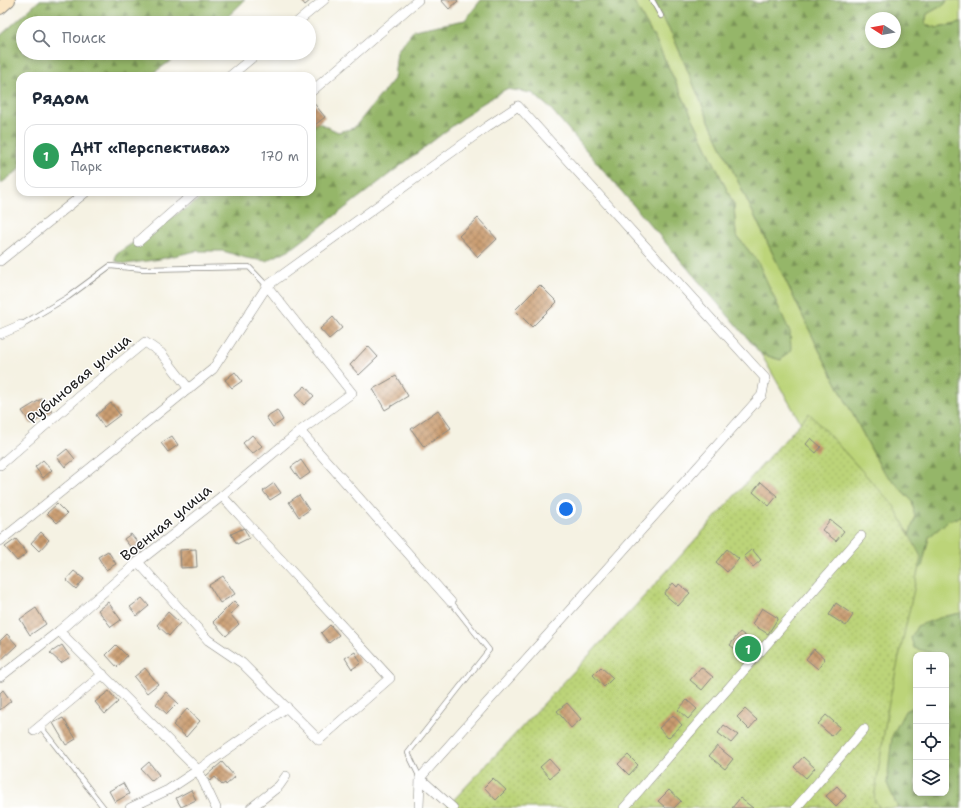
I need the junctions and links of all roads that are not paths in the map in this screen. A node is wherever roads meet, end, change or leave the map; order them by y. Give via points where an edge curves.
1 (9, 0) edge
2 (324, 0) edge
3 (418, 0) edge
4 (652, 0) edge
5 (0, 8) edge
6 (305, 16) edge
7 (661, 16) dead end
8 (249, 60) edge
9 (235, 72) edge
10 (316, 88) edge
11 (81, 196) edge
12 (190, 196) edge
13 (138, 242) dead end
14 (0, 261) edge
15 (267, 286) junction
16 (21, 325) joint
17 (0, 334) edge
18 (189, 389) junction
19 (300, 431) junction
20 (0, 465) edge
21 (222, 496) junction
22 (861, 536) dead end
23 (0, 541) edge
24 (138, 562) junction
25 (451, 602) joint
26 (59, 631) junction
27 (103, 674) junction
28 (0, 677) edge
29 (287, 707) junction
30 (37, 728) joint
31 (864, 728) dead end
32 (198, 770) junction
33 (286, 776) dead end
34 (420, 778) junction
35 (104, 808) edge
36 (130, 808) edge
37 (216, 808) edge
38 (252, 808) edge
39 (419, 808) edge
40 (453, 808) edge
41 (624, 808) edge
42 (796, 808) edge

1 - 5 street
2 - 6 street
3 - 10 street
4 - 7 lane
8 - 9 street
11 - 14 street
12 - 13 street
15 - 16 lane via 249,267 144,269 110,266 68,297
15 - 18 street via 213,369
15 - 19 street, Военная улица via 352,393
15 - 34 street via 518,106 765,378 762,395
16 - 17 street
18 - 20 street, Рубиновая улица via 161,352 145,342
18 - 23 street
19 - 21 street, Военная улица
19 - 25 street
21 - 24 street, Военная улица
21 - 29 street via 390,678 319,740
22 - 41 street
24 - 26 street, Военная улица
24 - 29 street via 208,640 242,662
25 - 34 lane via 489,650 408,753
26 - 27 street
26 - 28 street, Военная улица
27 - 30 street
27 - 32 street
29 - 32 street
30 - 35 lane
31 - 42 street
32 - 36 street via 168,790
32 - 37 street
33 - 38 street via 279,786
34 - 39 street
34 - 40 street

